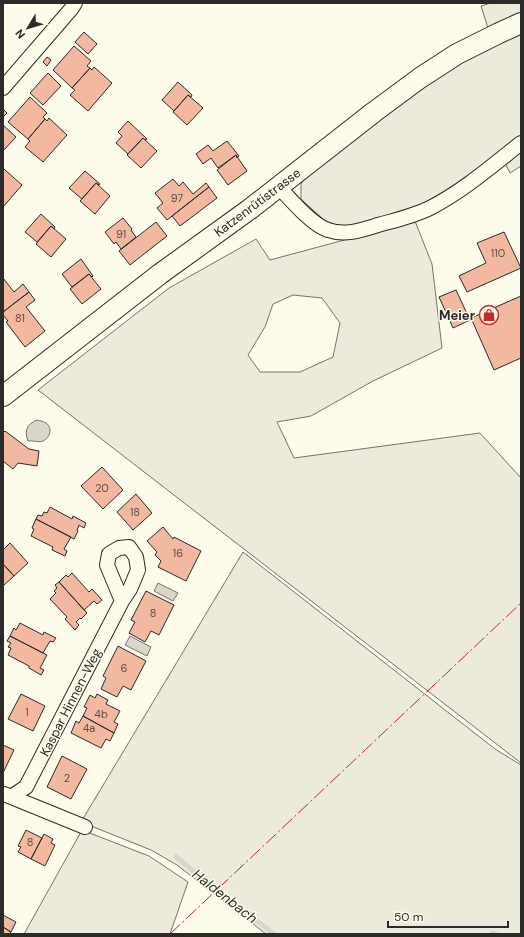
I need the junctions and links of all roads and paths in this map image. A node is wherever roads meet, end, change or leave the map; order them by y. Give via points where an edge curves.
1 (75, 3) edge
2 (521, 23) edge
3 (3, 88) edge
4 (521, 143) edge
5 (278, 186) junction
6 (3, 396) edge
7 (122, 601) dead end
8 (7, 796) edge
9 (85, 827) dead end

1 - 3 street
2 - 5 street, Katzenrütistrasse via 457,54 420,78
4 - 5 street via 449,198 412,216 360,231 338,232 319,226
5 - 6 street, Katzenrütistrasse
7 - 8 street, Kaspar Hinnen-Weg via 26,787
8 - 9 street

